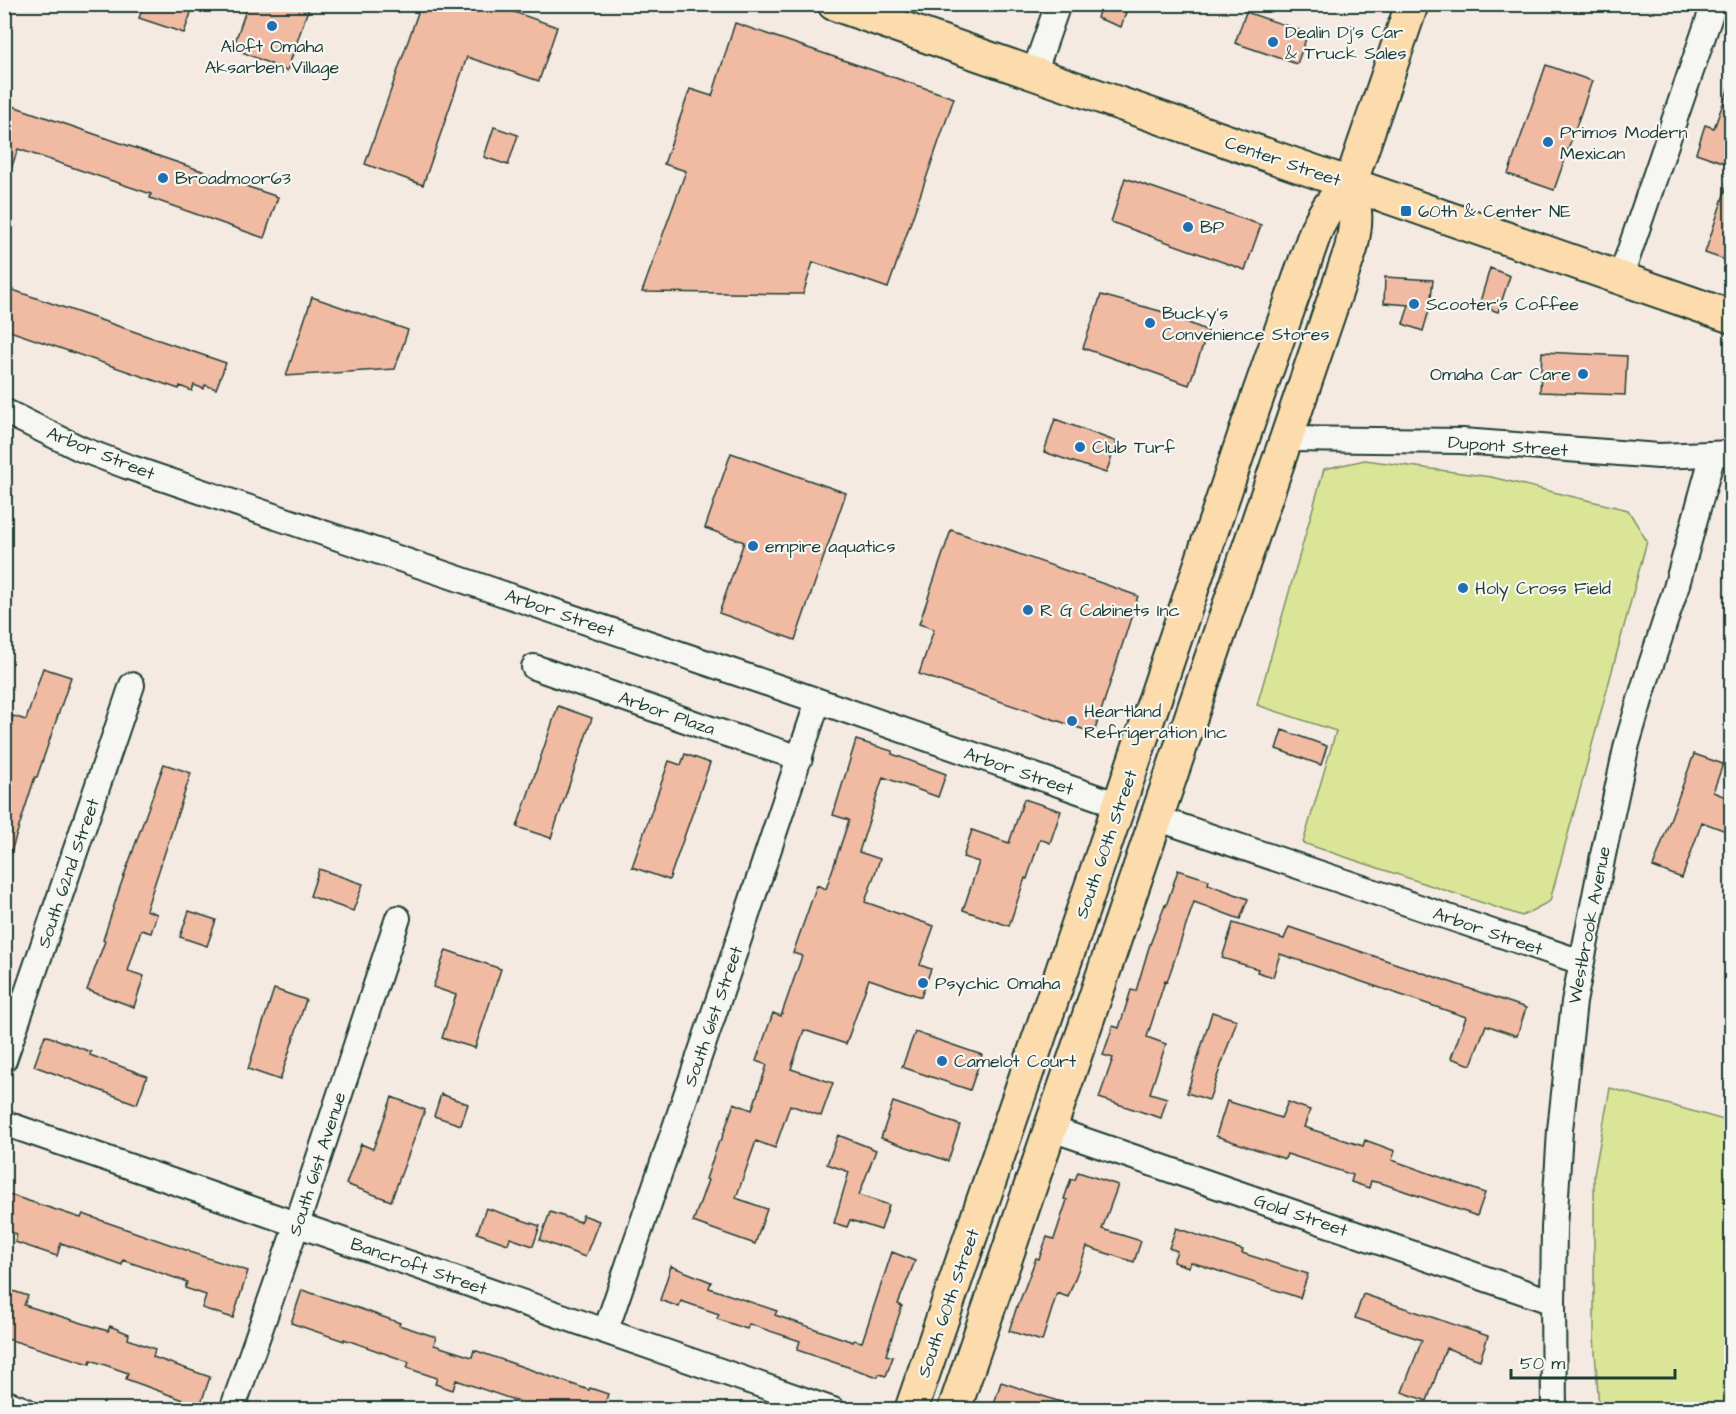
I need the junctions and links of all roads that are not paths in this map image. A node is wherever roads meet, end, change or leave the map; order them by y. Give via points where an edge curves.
1 (834, 4) edge
2 (1058, 4) edge
3 (1412, 4) edge
4 (1714, 4) edge
5 (1034, 73) junction
6 (1350, 185) junction
7 (1620, 279) junction
8 (1731, 316) edge
9 (4, 411) edge
10 (1285, 439) junction
11 (1722, 454) edge
12 (1174, 643) junction
13 (534, 667) dead end
14 (132, 685) dead end
15 (818, 701) junction
16 (800, 758) junction
17 (1119, 805) junction
18 (1156, 818) junction
19 (398, 918) dead end
20 (1581, 962) junction
21 (1103, 970) junction
22 (4, 1060) edge
23 (4, 1123) edge
24 (1049, 1128) junction
25 (297, 1224) junction
26 (1552, 1302) junction
27 (606, 1330) junction
28 (4, 1402) edge
29 (25, 1410) edge
30 (232, 1410) edge
31 (833, 1410) edge
32 (911, 1410) edge
33 (954, 1410) edge
34 (1554, 1410) edge

1 - 5 main road, Center Street
2 - 5 street
3 - 6 main road, South 60th Street
4 - 7 street
5 - 6 main road, Center Street
6 - 7 main road, Center Street
6 - 10 main road via 1356,211 1351,249
6 - 12 main road, South 60th Street via 1322,215 1315,233
7 - 8 main road, Center Street
9 - 15 street, Arbor Street via 126,466
10 - 11 street, Dupont Street via 1462,441 1659,456
10 - 18 main road
11 - 20 street, Westbrook Avenue via 1627,744
12 - 17 main road, South 60th Street
12 - 18 main road via 1178,673 1145,776 1148,806
13 - 16 street, Arbor Plaza
14 - 22 street, South 62nd Street
15 - 16 street, South 61st Street
15 - 17 street, Arbor Street
16 - 27 street, South 61st Street
17 - 21 main road via 1129,816 1132,827 1095,940
17 - 32 main road, South 60th Street
18 - 20 street, Arbor Street
18 - 21 main road
19 - 25 street, South 61st Avenue
20 - 26 street, Westbrook Avenue via 1560,1130
21 - 24 main road
23 - 25 street, Bancroft Street
24 - 26 street, Gold Street
24 - 33 main road
25 - 27 street, Bancroft Street
25 - 30 street, South 61st Avenue
26 - 34 street, Westbrook Avenue
27 - 31 street, Bancroft Street
28 - 29 street

